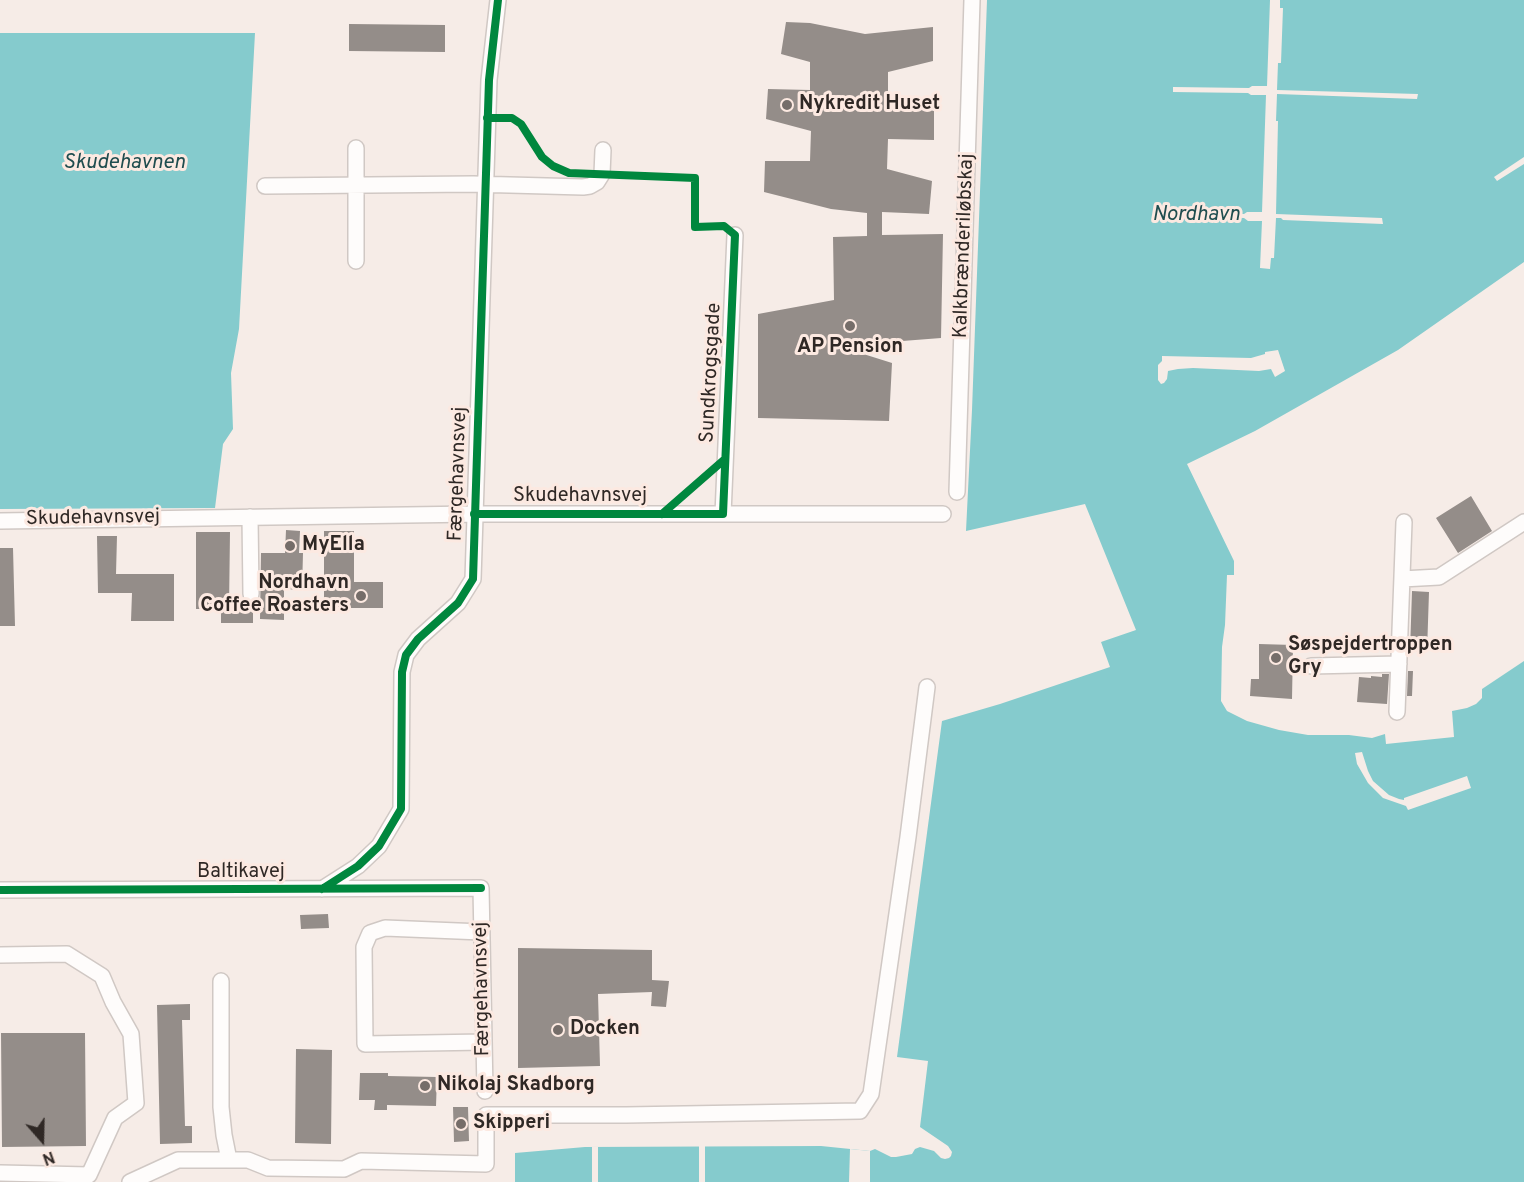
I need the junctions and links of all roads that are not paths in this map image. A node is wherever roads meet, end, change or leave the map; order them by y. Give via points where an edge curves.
1 (498, 0) edge
2 (972, 0) edge
3 (356, 148) dead end
4 (603, 150) dead end
5 (356, 185) junction
6 (485, 185) junction
7 (265, 186) dead end
8 (735, 235) dead end
9 (356, 261) dead end
10 (957, 492) dead end
11 (474, 514) junction
12 (723, 514) junction
13 (943, 514) dead end
14 (250, 517) junction
15 (0, 521) edge
16 (1404, 522) dead end
17 (1524, 522) edge
18 (1402, 579) junction
19 (251, 594) dead end
20 (1399, 664) junction
21 (1311, 666) dead end
22 (927, 687) dead end
23 (1397, 712) dead end
24 (481, 888) joint
25 (322, 889) junction
26 (0, 890) edge
27 (482, 932) junction
28 (0, 955) edge
29 (221, 981) dead end
30 (484, 1042) junction
31 (485, 1091) dead end
32 (229, 1160) junction
33 (0, 1173) edge
34 (130, 1182) edge

1 - 6 street, Færgehavnsvej via 489,80
2 - 10 street, Kalkbrænderiløbskaj
3 - 5 street
4 - 6 street via 602,174 590,186
5 - 6 street
5 - 7 street
5 - 9 street
6 - 11 street, Færgehavnsvej
8 - 12 street, Sundkrogsgade
11 - 12 street, Skudehavnsvej
11 - 14 street, Skudehavnsvej
11 - 25 street, Færgehavnsvej via 473,579 458,603 406,655 402,672 401,809 379,846 358,866
12 - 13 street, Skudehavnsvej
14 - 15 street, Skudehavnsvej
14 - 19 street
16 - 18 street
17 - 18 street via 1439,577
18 - 20 street
20 - 21 street
20 - 23 street
22 - 32 street via 871,1094 860,1111 486,1115 486,1164 361,1161 344,1169 268,1168 248,1160
24 - 25 street, Baltikavej
24 - 27 street, Færgehavnsvej
25 - 26 street, Baltikavej
27 - 30 street, Færgehavnsvej
27 - 30 street via 385,928 370,933 364,947 365,1022 366,1044
28 - 33 street via 67,954 102,975 131,1034 136,1103 115,1118 89,1175
29 - 32 street via 221,1107
30 - 31 street, Færgehavnsvej
32 - 34 street via 178,1160

